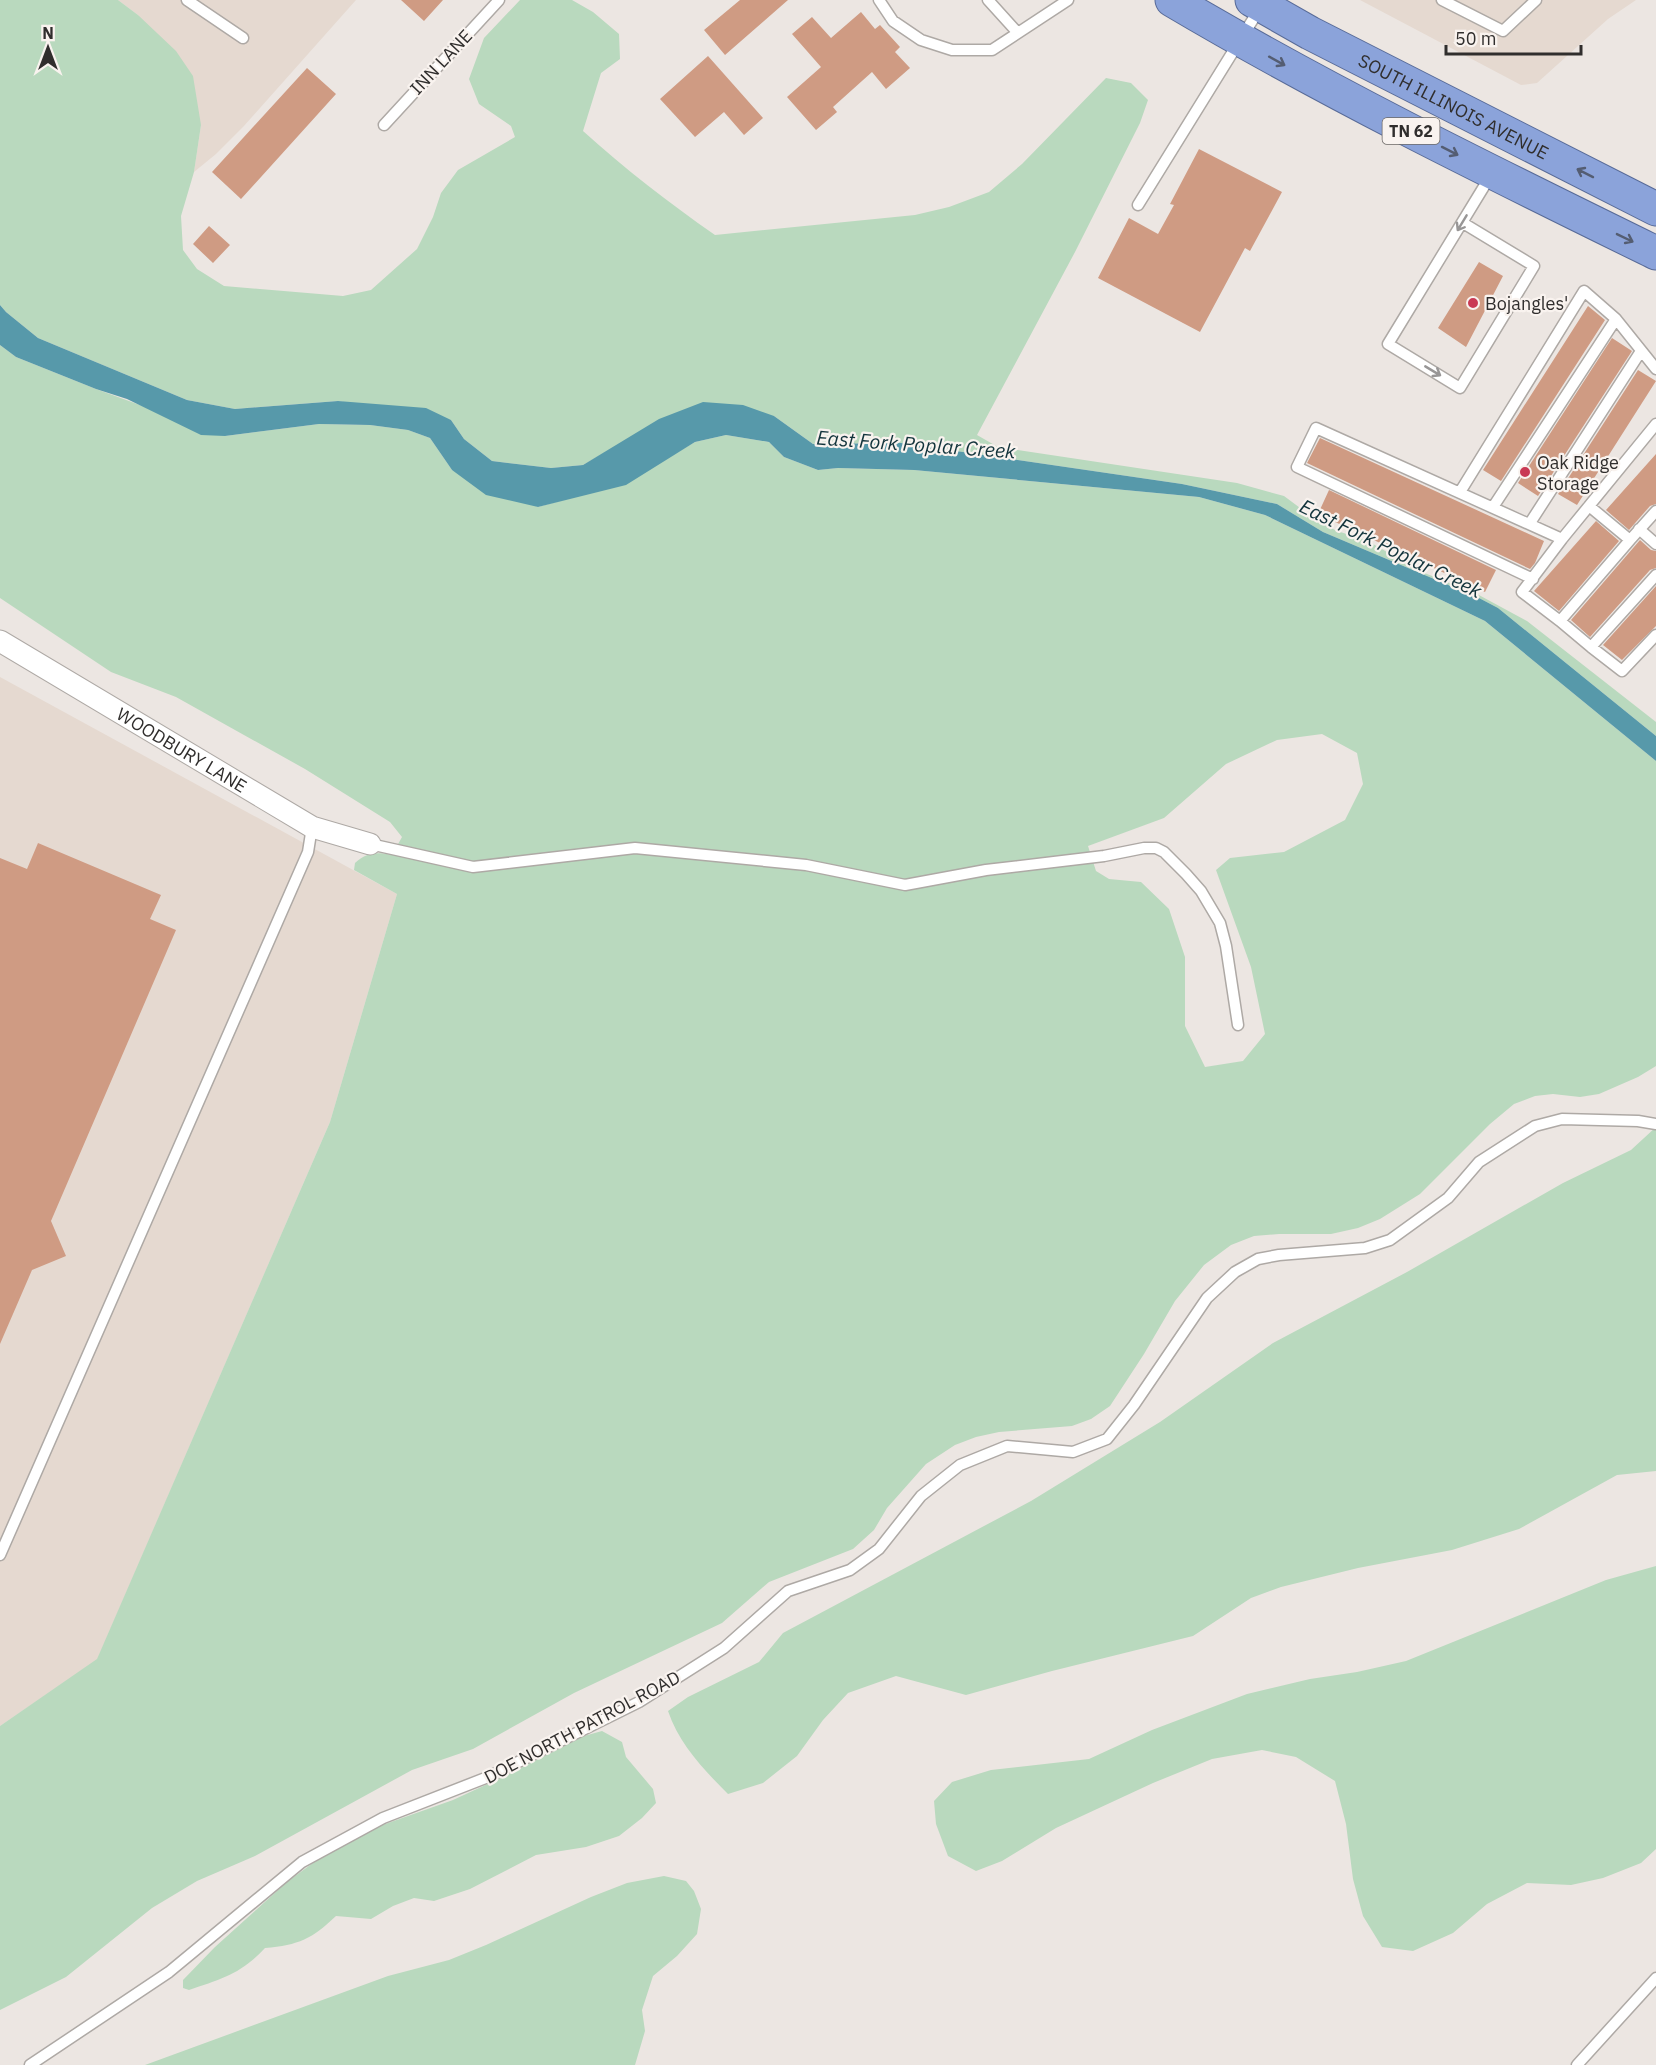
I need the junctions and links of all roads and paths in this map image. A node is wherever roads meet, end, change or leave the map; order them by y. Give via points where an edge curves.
1 (188, 0) edge
2 (499, 0) edge
3 (879, 0) edge
4 (988, 0) edge
5 (1068, 0) edge
6 (1172, 0) edge
7 (1536, 0) edge
8 (1447, 1) edge
9 (1259, 2) edge
10 (1017, 33) junction
11 (243, 38) dead end
12 (1241, 41) junction
13 (384, 124) dead end
14 (1492, 172) junction
15 (1138, 205) dead end
16 (1656, 209) edge
17 (1463, 222) junction
18 (1656, 253) edge
19 (1616, 319) junction
20 (1641, 351) junction
21 (1656, 369) edge
22 (1656, 424) edge
23 (1460, 492) junction
24 (1589, 506) junction
25 (1492, 507) junction
26 (1656, 510) edge
27 (1530, 523) junction
28 (1639, 529) junction
29 (1562, 539) junction
30 (1630, 540) junction
31 (1656, 544) edge
32 (1656, 575) edge
33 (1533, 579) junction
34 (1560, 621) junction
35 (1656, 635) edge
36 (0, 641) edge
37 (1591, 647) junction
38 (312, 827) junction
39 (370, 844) joint
40 (1238, 1025) dead end
41 (1656, 1124) edge
42 (0, 1555) edge
43 (1656, 1978) edge
44 (30, 2065) edge
45 (1577, 2065) edge

1 - 11 lane
2 - 13 lane, INN LANE
3 - 10 lane via 893,21 921,40 952,50 992,50
4 - 10 lane
5 - 10 lane
6 - 12 highway, TN 62
7 - 8 lane via 1503,31
9 - 12 lane
16 -> 9 highway, SOUTH ILLINOIS AVENUE via 1310,33
12 -> 14 highway, TN 62
12 - 15 lane
14 - 17 lane
14 -> 18 highway, TN 62
17 -> 17 lane via 1388,345 1460,388 1534,266
19 - 20 lane
19 - 23 lane via 1584,291
19 - 25 lane
20 - 21 lane
20 - 27 lane
22 - 24 lane
23 - 25 lane
23 - 33 lane via 1316,428 1297,467
24 - 29 lane
24 - 30 lane
25 - 27 lane
26 - 28 lane
27 - 29 lane
28 - 30 lane
28 - 31 lane
29 - 33 lane
30 - 34 lane
32 - 37 lane
33 - 34 lane via 1521,592
34 - 37 lane
35 - 37 lane via 1622,671
36 - 38 street, WOODBURY LANE
38 - 39 street, WOODBURY LANE
38 - 42 lane via 308,852
39 - 40 lane via 473,867 634,848 806,865 905,885 986,870 1156,848 1201,891 1220,923
41 - 44 lane, DOE NORTH PATROL ROAD via 1562,1119 1535,1126 1479,1162 1448,1198 1390,1240 1365,1248 1258,1259 1235,1272 1207,1298 1107,1439 1073,1452 1007,1446 960,1465 921,1496 879,1549 850,1570 788,1591 724,1648 639,1702 488,1777 383,1818 302,1862 169,1972
43 - 45 lane

